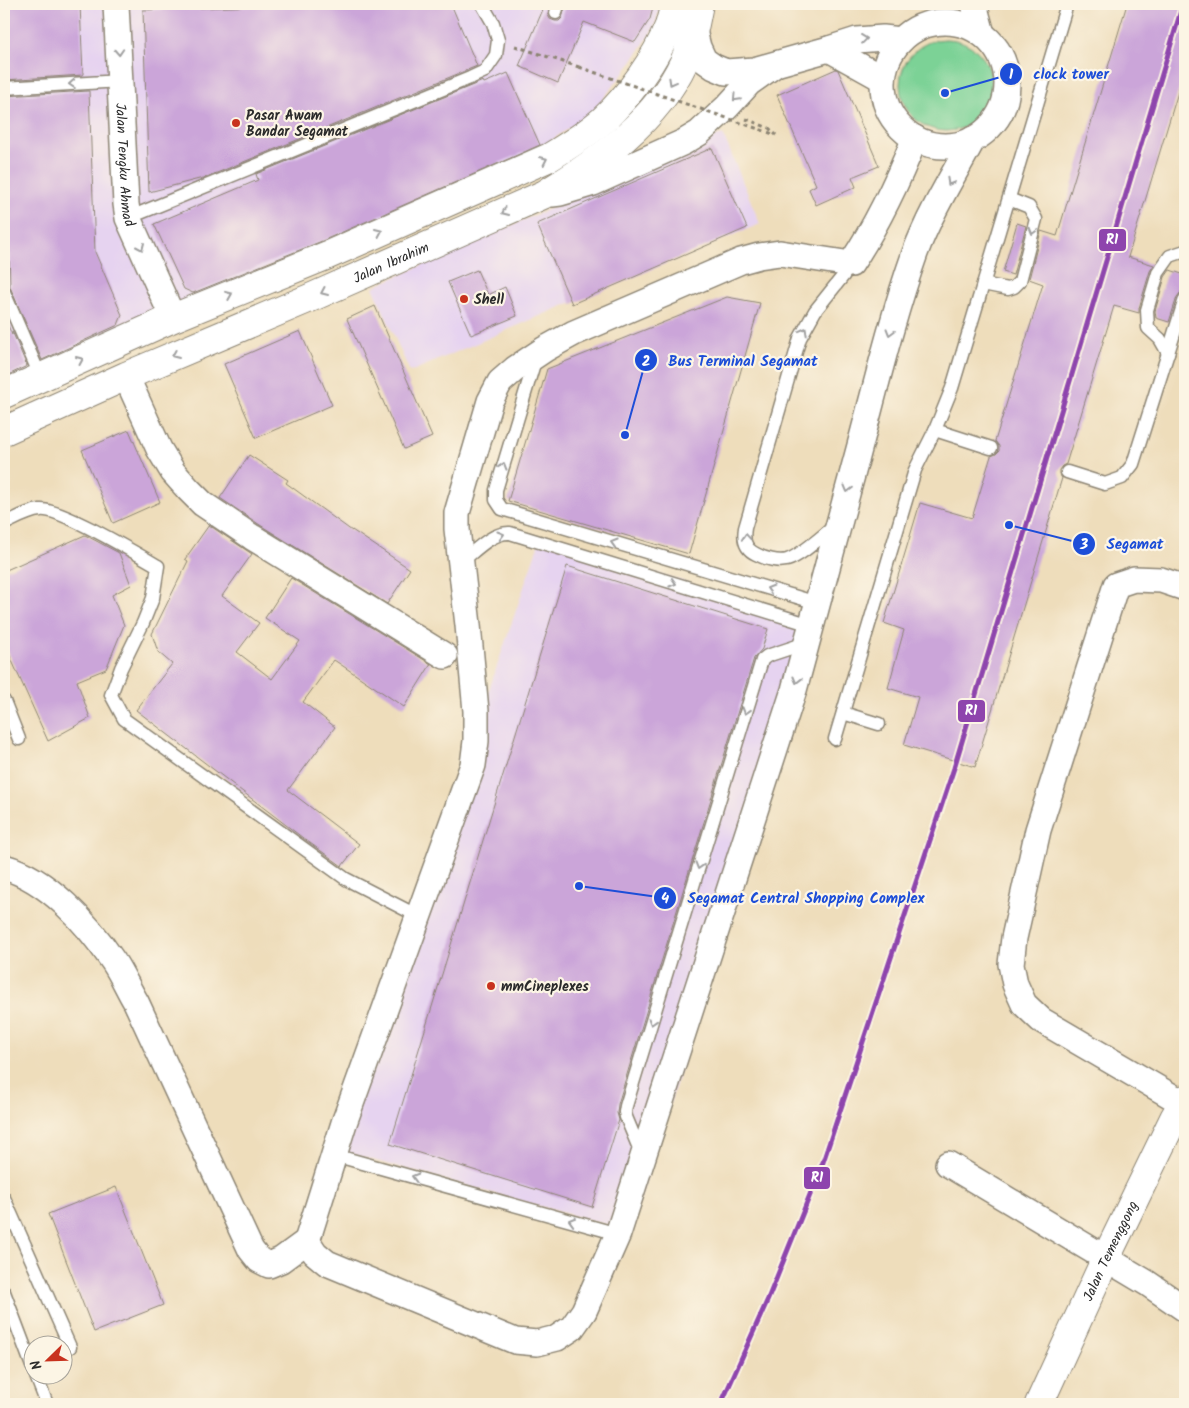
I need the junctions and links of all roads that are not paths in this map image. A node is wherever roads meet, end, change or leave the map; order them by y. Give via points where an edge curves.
1 (116, 4) edge
2 (482, 4) edge
3 (675, 4) edge
4 (699, 4) edge
5 (935, 4) edge
6 (974, 4) edge
7 (1068, 4) edge
8 (921, 26) junction
9 (694, 30) junction
10 (982, 34) junction
11 (901, 40) junction
12 (829, 49) junction
13 (773, 66) junction
14 (883, 79) junction
15 (121, 80) junction
16 (4, 88) edge
17 (915, 138) junction
18 (973, 139) junction
19 (545, 194) junction
20 (1009, 199) junction
21 (128, 218) junction
22 (1185, 251) edge
23 (851, 264) junction
24 (983, 284) junction
25 (4, 292) edge
26 (1185, 299) edge
27 (172, 318) junction
28 (1168, 353) junction
29 (537, 354) junction
30 (126, 376) junction
31 (41, 378) junction
32 (4, 394) edge
33 (934, 430) junction
34 (4, 431) edge
35 (991, 448) dead end
36 (1067, 472) dead end
37 (840, 522) junction
38 (4, 524) edge
39 (461, 562) junction
40 (1185, 588) edge
41 (811, 624) junction
42 (445, 656) dead end
43 (4, 701) edge
44 (843, 712) junction
45 (879, 724) dead end
46 (20, 739) dead end
47 (835, 739) dead end
48 (4, 867) edge
49 (418, 916) junction
50 (1182, 1111) edge
51 (334, 1154) junction
52 (643, 1158) junction
53 (948, 1164) dead end
54 (4, 1198) edge
55 (618, 1234) junction
56 (307, 1241) junction
57 (1106, 1258) junction
58 (4, 1292) edge
59 (1185, 1309) edge
60 (65, 1336) edge
61 (22, 1340) edge
62 (40, 1386) edge
63 (47, 1404) edge
64 (1039, 1404) edge

1 -> 15 street, Jalan Tengku Ahmad
2 - 21 lane via 498,40 496,55 485,71
27 -> 3 main road via 550,158 603,120 625,96 659,47
4 - 9 main road, Jalan Ibrahim
5 - 8 street
6 - 10 street
7 - 20 lane
8 - 10 street via 942,22 963,25
8 - 11 street
9 - 13 street via 704,60 714,67 738,72
9 -> 19 main road, Jalan Ibrahim via 676,77 645,119 611,149
10 - 18 street via 1003,62 1007,79 999,114
12 -> 11 street via 870,38
11 - 14 street via 889,58
12 - 13 street
12 - 14 street
13 -> 19 street via 749,83 727,107 684,142 593,182 560,194
14 - 17 street via 887,106 894,119
15 -> 16 lane
15 - 21 street, Jalan Tengku Ahmad
17 - 18 street via 934,145 954,145
17 - 23 street via 886,206
18 -> 37 street via 915,253 890,333
19 -> 30 main road, Jalan Ibrahim
20 - 24 lane
20 -> 24 lane via 1029,207 1036,219 1020,281 1008,289
21 -> 27 street, Jalan Tengku Ahmad
22 - 28 lane via 1170,256 1158,273 1147,310 1148,328
23 - 29 street via 780,253 741,261 574,333
37 -> 23 lane via 798,555 786,560 771,560 757,555 745,543 745,528 800,338 815,311
24 - 33 lane via 952,388
25 - 31 lane
26 - 28 lane
31 -> 27 main road
28 - 36 lane via 1133,464 1122,478 1105,484
29 - 39 street via 500,382 490,401 457,513
41 -> 29 lane via 502,509 496,500 496,490
30 - 34 main road, Jalan Ibrahim
30 - 42 street via 159,449 173,472 203,504
31 - 32 main road
33 - 35 lane
33 - 44 lane via 915,470
37 - 41 street
38 - 49 lane via 38,510 46,510 77,522 158,566 153,598 111,695 124,719 346,879
39 -> 41 lane via 494,536 510,533
39 - 49 street via 476,711 476,741 473,765
40 - 50 street via 1161,580 1134,579 1116,585 1038,830 1011,964 1024,1004 1041,1020
41 -> 52 street via 791,699
41 -> 52 lane via 762,660 626,1106 626,1117
43 - 46 lane
44 - 45 lane
44 - 47 lane
48 - 56 street via 30,878 66,905 114,962 251,1250 259,1260 268,1265 281,1260
49 - 51 street
50 - 57 main road, Jalan Temenggong
55 -> 51 lane
51 - 56 street
52 - 55 street
53 - 57 street
54 - 60 lane
55 - 56 street via 584,1311 572,1328 557,1338 538,1343 515,1341 327,1263
57 - 59 street
57 - 64 main road, Jalan Temenggong
58 - 61 lane
62 - 63 lane

